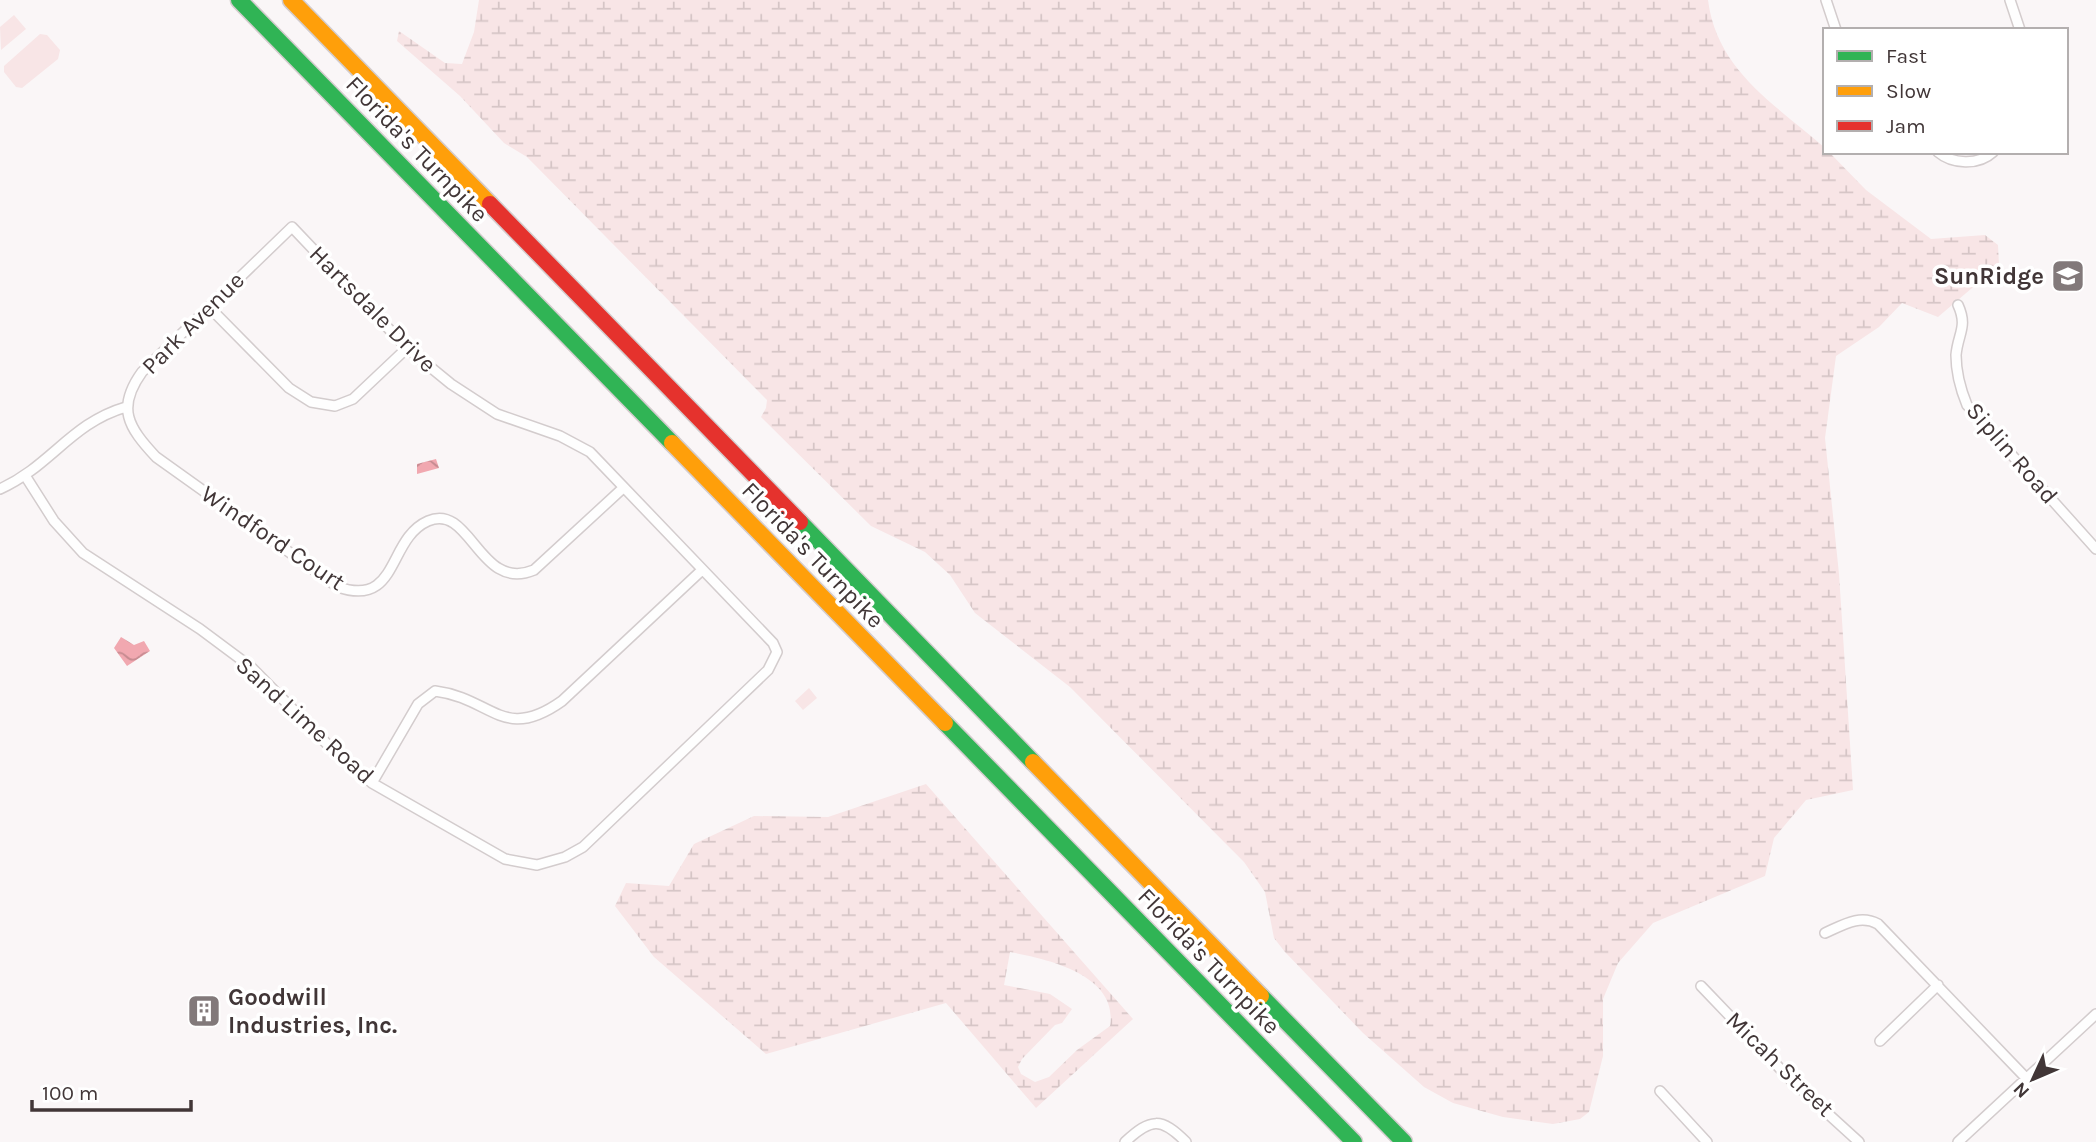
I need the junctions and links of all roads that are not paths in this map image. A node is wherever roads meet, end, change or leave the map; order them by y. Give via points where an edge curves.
1 (239, 0) edge
2 (291, 0) edge
3 (1826, 0) edge
4 (2010, 0) edge
5 (1835, 28) edge
6 (2019, 28) edge
7 (1940, 154) edge
8 (1991, 154) edge
9 (292, 227) joint
10 (1958, 305) dead end
11 (209, 307) junction
12 (407, 348) junction
13 (126, 407) junction
14 (26, 477) junction
15 (0, 489) edge
16 (622, 489) junction
17 (2096, 549) edge
18 (702, 570) junction
19 (768, 670) joint
20 (372, 783) junction
21 (1825, 933) dead end
22 (1938, 985) junction
23 (1701, 986) dead end
24 (2096, 1014) edge
25 (1880, 1041) dead end
26 (2027, 1079) junction
27 (1660, 1091) dead end
28 (1125, 1142) edge
29 (1186, 1142) edge
30 (1354, 1142) edge
31 (1404, 1142) edge
32 (1707, 1142) edge
33 (1859, 1142) edge
34 (1958, 1142) edge

1 - 30 highway, Florida's Turnpike
2 - 31 highway, Florida's Turnpike
3 - 5 street
4 - 6 street
7 - 8 street via 1968,163
9 - 11 street, Park Avenue
9 - 12 street, Hartsdale Drive
10 - 17 street, Siplin Road via 1965,319 1956,353 1957,380 1967,405
11 - 12 street via 289,388 311,402 335,406 354,398
11 - 13 street, Park Avenue via 142,372 129,389
12 - 16 street, Hartsdale Drive via 497,414 590,452
13 - 14 street via 87,423
13 - 16 street, Windford Court via 135,434 156,457 338,587 353,592 369,591 382,582 412,534 428,521 444,519 459,527 503,573 520,575 534,570
14 - 15 street
14 - 20 street, Sand Lime Road via 54,521 83,553 251,667
16 - 18 street, Hartsdale Drive
18 - 19 street, Hartsdale Drive via 773,643 777,652
18 - 20 street via 541,716 525,720 501,717 454,693 435,691 418,704
19 - 20 street, Sand Lime Road via 583,848 565,858 537,865 505,859
21 - 22 street via 1868,918
22 - 25 street
22 - 26 street
23 - 33 street, Micah Street
24 - 26 street
26 - 34 street
27 - 32 street
28 - 29 street via 1156,1123 1171,1127

